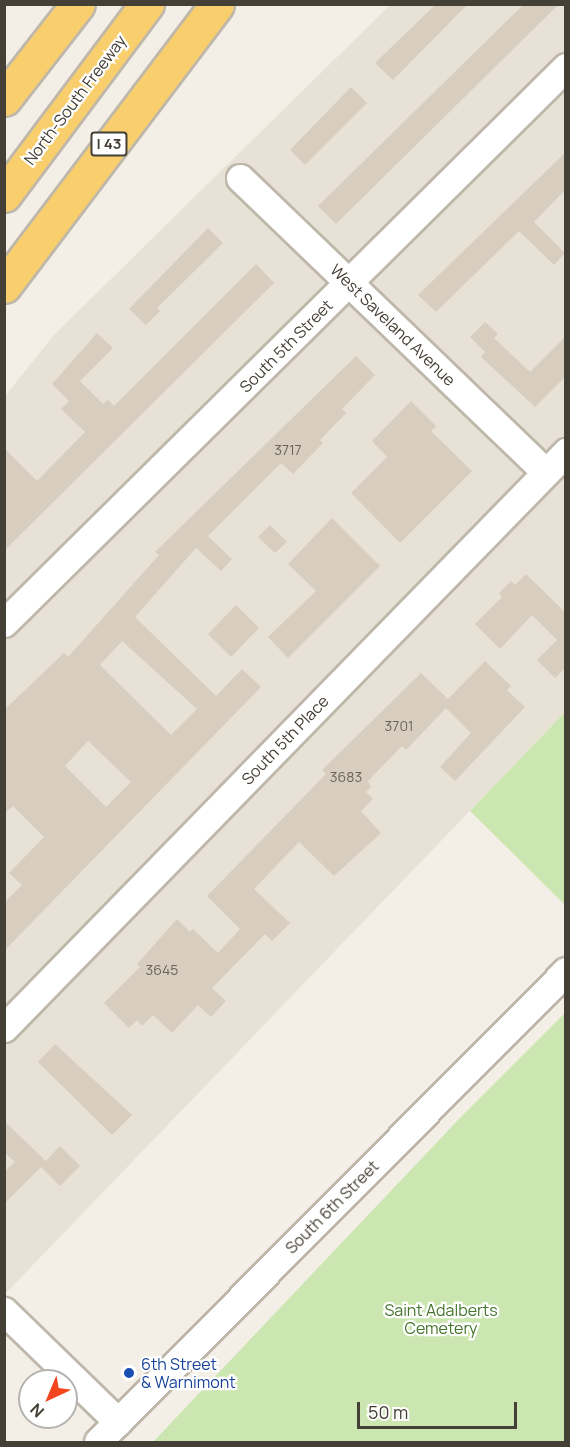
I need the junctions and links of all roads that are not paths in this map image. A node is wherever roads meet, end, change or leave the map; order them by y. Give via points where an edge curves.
1 (54, 4) edge
2 (78, 4) edge
3 (147, 4) edge
4 (217, 4) edge
5 (566, 67) edge
6 (4, 75) edge
7 (4, 99) edge
8 (240, 178) dead end
9 (4, 195) edge
10 (350, 283) junction
11 (4, 286) edge
12 (566, 452) edge
13 (545, 472) junction
14 (4, 623) edge
15 (566, 971) edge
16 (4, 1028) edge
17 (4, 1311) edge
18 (118, 1422) junction
19 (98, 1443) edge

1 - 6 highway
2 - 7 highway
3 - 9 highway, North-South Freeway
4 - 11 highway, I 43
5 - 10 street, South 5th Street
8 - 10 street, West Saveland Avenue
10 - 13 street, West Saveland Avenue
10 - 14 street, South 5th Street
12 - 13 street, South 5th Place
13 - 16 street, South 5th Place
15 - 18 street, South 6th Street
17 - 18 street
18 - 19 street, South 6th Street

